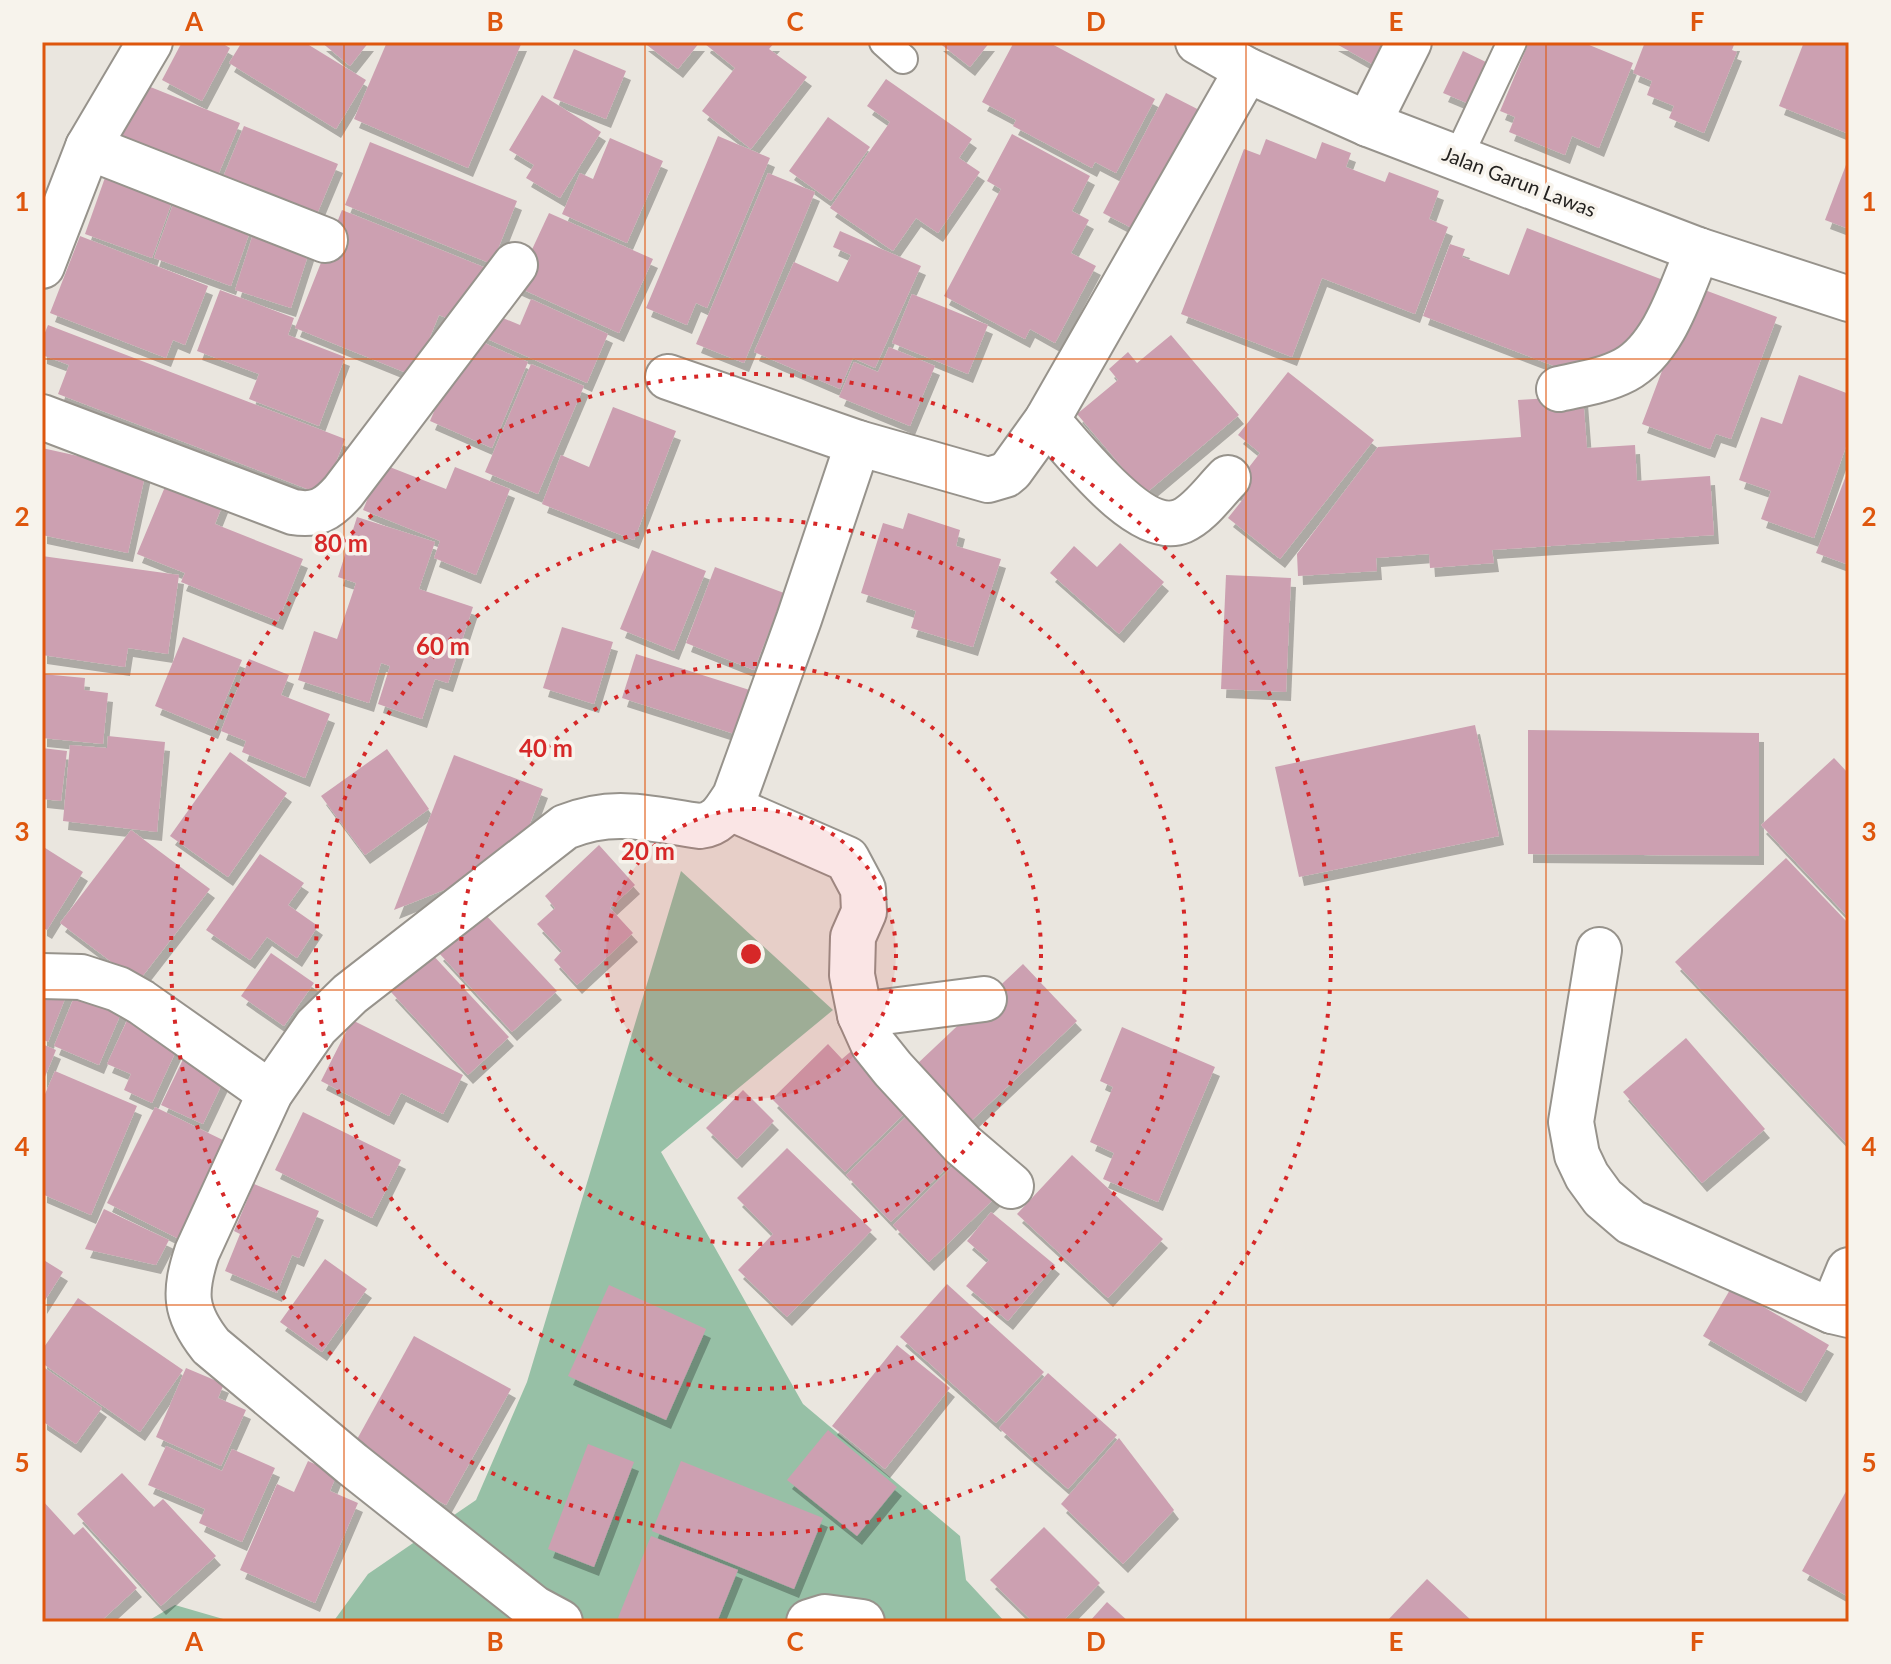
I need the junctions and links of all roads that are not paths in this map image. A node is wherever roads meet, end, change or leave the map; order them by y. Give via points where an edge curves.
1 (150, 42) edge
2 (1198, 42) edge
3 (1409, 42) edge
4 (1512, 42) edge
5 (1247, 70) junction
6 (1368, 124) junction
7 (88, 147) junction
8 (1457, 159) junction
9 (325, 240) dead end
10 (1698, 250) junction
11 (515, 265) dead end
12 (42, 266) edge
13 (1849, 299) edge
14 (668, 377) dead end
15 (1559, 389) dead end
16 (42, 417) edge
17 (1047, 420) junction
18 (858, 443) junction
19 (1228, 478) dead end
20 (728, 807) junction
21 (1599, 950) dead end
22 (42, 976) edge
23 (984, 999) dead end
24 (860, 1015) junction
25 (270, 1093) junction
26 (1011, 1186) dead end
27 (1849, 1270) edge
28 (1840, 1313) edge
29 (560, 1622) edge
30 (809, 1622) edge
31 (862, 1622) edge

1 - 7 street
2 - 5 street, Jalan Garun Lawas
3 - 6 street
4 - 8 lane
5 - 6 street, Jalan Garun Lawas
5 - 17 street
6 - 8 street, Jalan Garun Lawas
7 - 9 street
7 - 12 street
8 - 10 street, Jalan Garun Lawas
10 - 13 street, Jalan Garun Lawas
10 - 15 street via 1671,313 1638,362 1601,380
11 - 16 street via 343,492 318,513 293,512
14 - 18 street
17 - 18 street via 1011,470 988,480
17 - 19 street via 1107,486 1147,518 1185,520
18 - 20 street
20 - 24 street via 847,859 856,872 864,912 853,937 852,975
20 - 25 street via 710,825 617,815 565,827 350,994 316,1027
21 - 28 street via 1571,1122 1587,1176 1631,1222
22 - 25 street via 81,977 118,989
23 - 24 street
24 - 26 street via 873,1044 893,1069 963,1145
25 - 29 street via 188,1279 198,1330 352,1464 534,1608
27 - 28 street
30 - 31 street via 825,1617

